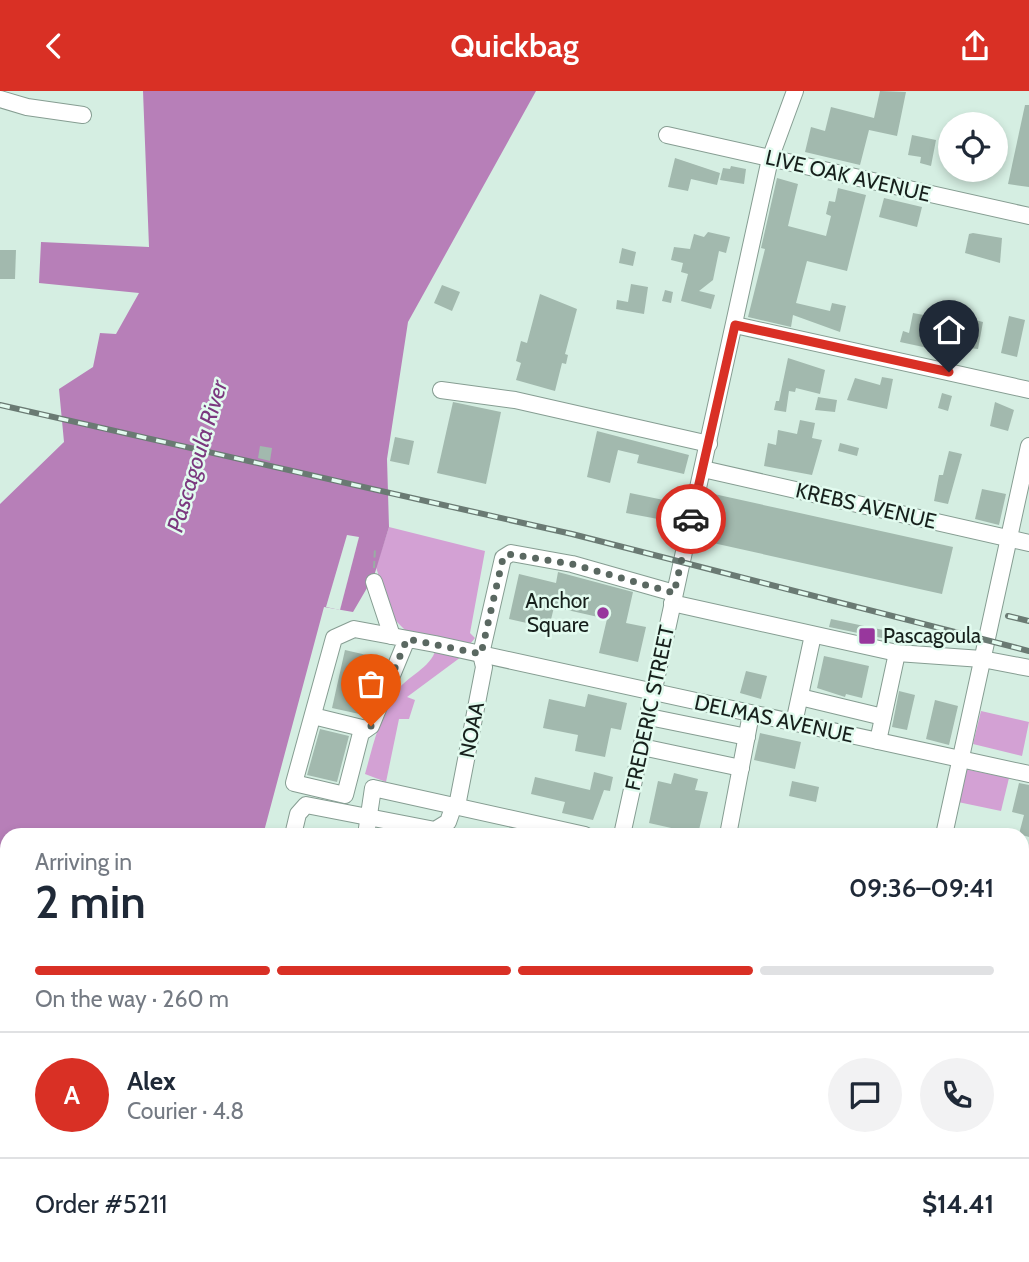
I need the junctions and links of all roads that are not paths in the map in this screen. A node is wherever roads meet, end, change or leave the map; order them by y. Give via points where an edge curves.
1 (795, 91) edge
2 (0, 99) edge
3 (83, 115) dead end
4 (667, 135) dead end
5 (770, 159) junction
6 (1029, 216) edge
7 (735, 325) junction
8 (440, 390) dead end
9 (1029, 390) edge
10 (709, 444) junction
11 (1029, 446) edge
12 (703, 469) junction
13 (1009, 539) junction
14 (1029, 543) edge
15 (374, 582) dead end
16 (673, 598) junction
17 (813, 635) junction
18 (399, 637) junction
19 (897, 653) junction
20 (481, 654) junction
21 (982, 659) junction
22 (1029, 668) edge
23 (653, 693) junction
24 (800, 697) junction
25 (751, 714) junction
26 (313, 716) junction
27 (649, 717) junction
28 (883, 717) junction
29 (794, 723) junction
30 (366, 729) junction
31 (747, 737) junction
32 (878, 741) junction
33 (642, 747) junction
34 (960, 759) junction
35 (741, 768) junction
36 (1029, 774) edge
37 (455, 806) junction
38 (370, 817) junction
39 (295, 828) edge
40 (368, 828) edge
41 (425, 828) edge
42 (438, 828) edge
43 (554, 828) edge
44 (624, 828) edge
45 (729, 828) edge
46 (945, 828) edge

1 - 5 street, FREDERIC STREET
2 - 3 street
4 - 5 street, LIVE OAK AVENUE
5 - 6 street, LIVE OAK AVENUE
5 - 7 street, FREDERIC STREET
7 - 9 street
7 - 10 street, FREDERIC STREET
8 - 10 street via 515,400
10 - 12 street, FREDERIC STREET
11 - 13 street
12 - 13 street, KREBS AVENUE
12 - 16 street, FREDERIC STREET
13 - 14 street, KREBS AVENUE
13 - 21 street
15 - 18 street
16 - 17 street
16 - 20 street, NOAA via 572,564 508,554 503,558
16 - 23 street, FREDERIC STREET
17 - 19 street
17 - 24 street
18 - 20 street, DELMAS AVENUE
18 - 26 street, DELMAS AVENUE via 354,629 334,638
18 - 30 street via 371,726
19 - 21 street
19 - 28 street
20 - 23 street, DELMAS AVENUE
20 - 37 street, NOAA via 484,667
21 - 22 street
21 - 34 street
23 - 25 street, DELMAS AVENUE
23 - 27 street, FREDERIC STREET
24 - 28 street
24 - 29 street
25 - 29 street, DELMAS AVENUE
25 - 31 street
26 - 30 street
26 - 30 street via 294,783 345,795 361,733
27 - 31 street
27 - 33 street, FREDERIC STREET
28 - 32 street
29 - 32 street, DELMAS AVENUE
31 - 35 street
32 - 34 street, DELMAS AVENUE
33 - 35 street
33 - 44 street, FREDERIC STREET
34 - 36 street, DELMAS AVENUE
34 - 46 street
35 - 45 street
37 - 38 street via 373,788
37 - 42 street via 448,822
37 - 43 street
38 - 39 street via 306,805
38 - 40 street
38 - 41 street

